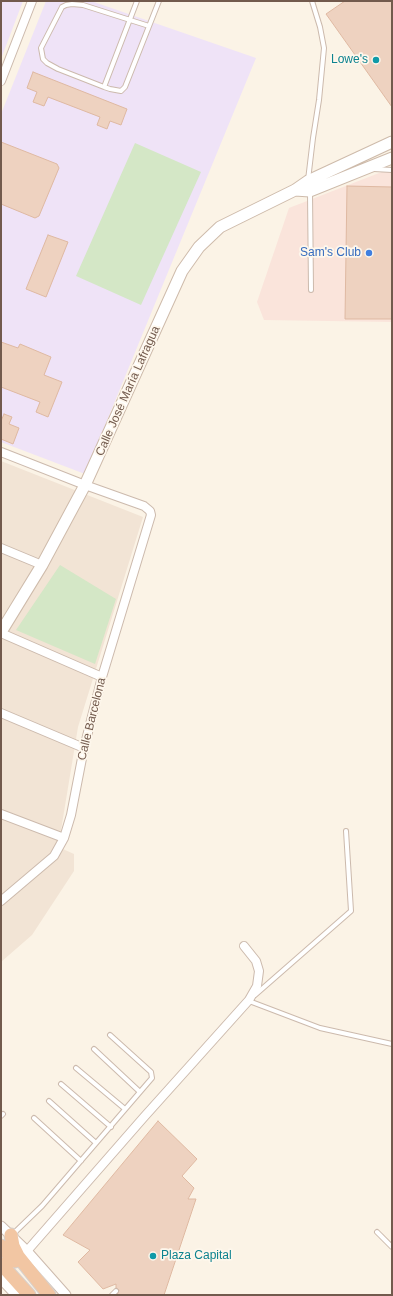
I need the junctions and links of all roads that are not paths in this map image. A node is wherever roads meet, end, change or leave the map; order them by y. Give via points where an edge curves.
1 (32, 1) edge
2 (137, 1) edge
3 (159, 1) edge
4 (312, 1) edge
5 (130, 20) junction
6 (149, 26) junction
7 (1, 82) edge
8 (104, 87) junction
9 (392, 142) edge
10 (392, 158) edge
11 (365, 169) junction
12 (392, 170) edge
13 (309, 186) junction
14 (312, 290) dead end
15 (1, 452) edge
16 (86, 485) junction
17 (1, 548) edge
18 (42, 565) junction
19 (1, 633) edge
20 (102, 677) junction
21 (1, 713) edge
22 (84, 748) junction
23 (1, 814) edge
24 (346, 831) dead end
25 (64, 838) junction
26 (1, 901) edge
27 (244, 946) dead end
28 (249, 1000) junction
29 (110, 1035) dead end
30 (392, 1044) edge
31 (94, 1049) dead end
32 (76, 1068) dead end
33 (61, 1084) dead end
34 (140, 1092) junction
35 (49, 1101) dead end
36 (125, 1109) junction
37 (34, 1118) dead end
38 (111, 1127) junction
39 (96, 1143) junction
40 (81, 1161) junction
41 (1, 1226) edge
42 (377, 1232) dead end
43 (11, 1235) junction
44 (1, 1246) edge
45 (392, 1247) edge
46 (26, 1251) junction
47 (1, 1264) edge
48 (3, 1284) edge
49 (116, 1291) dead end
50 (16, 1295) edge
51 (29, 1295) edge
52 (48, 1295) edge
53 (66, 1295) edge
54 (112, 1295) edge

1 - 7 street
2 - 5 lane
3 - 6 lane
4 - 13 lane via 324,48
5 - 6 lane
5 - 8 lane
5 - 8 lane via 83,6 66,5 59,12 41,48 42,59 47,63
6 - 8 lane via 125,87 118,91
9 - 13 main road, Calle José María Lafragua
10 - 11 main road, Calle José María Lafragua
11 - 12 lane
11 - 13 main road, Calle José María Lafragua
13 - 14 lane
13 - 16 main road, Calle José María Lafragua via 294,190 220,227 199,247 182,271
15 - 16 street
16 - 18 main road, Calle José María Lafragua
16 - 20 street, Calle Barcelona via 144,506 151,515
17 - 18 street
18 - 19 main road, Calle José María Lafragua
19 - 20 street
20 - 22 street, Calle Barcelona
21 - 22 street
22 - 25 street, Calle Barcelona
23 - 25 street
24 - 28 lane via 351,911
25 - 26 street, Calle Barcelona via 54,856
27 - 28 street via 256,961 259,971 257,986
28 - 30 lane via 320,1028
28 - 46 street
29 - 34 lane via 151,1072 152,1078
31 - 34 lane
32 - 36 lane
33 - 38 lane
34 - 36 lane
35 - 39 lane
36 - 38 lane
37 - 40 lane
38 - 39 lane
39 - 40 lane
40 - 43 lane via 42,1206
41 - 43 street
42 - 45 lane
43 - 46 street
43 - 52 highway via 12,1246 18,1256
44 - 52 highway
46 - 53 street
47 - 51 highway
48 - 50 street
49 - 54 lane

